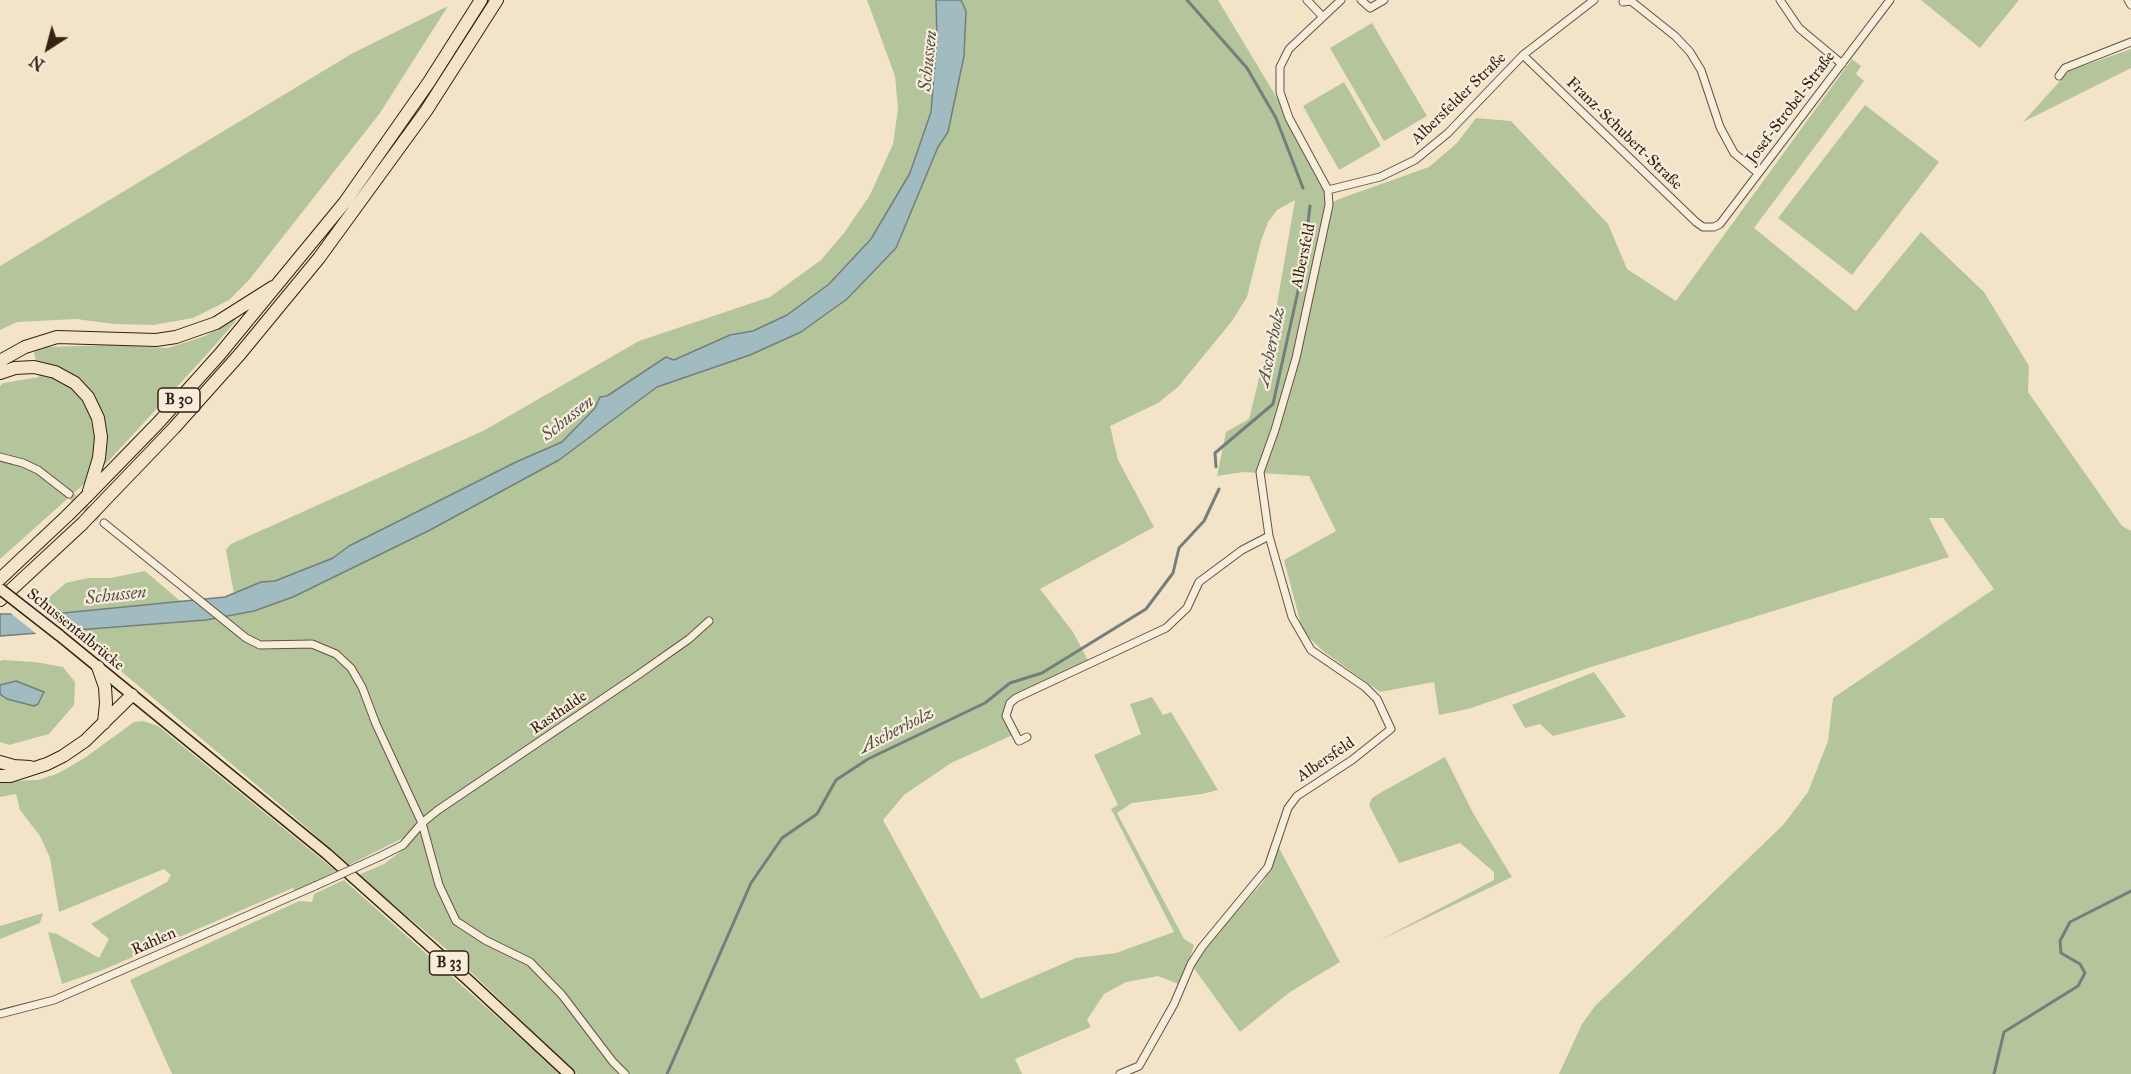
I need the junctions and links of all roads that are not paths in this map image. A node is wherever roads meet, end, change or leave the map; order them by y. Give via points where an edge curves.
1 (481, 0) edge
2 (497, 0) edge
3 (1307, 0) edge
4 (1341, 0) edge
5 (1361, 0) edge
6 (1384, 0) edge
7 (1594, 0) edge
8 (1780, 0) edge
9 (1890, 0) edge
10 (2128, 0) edge
11 (1623, 2) dead end
12 (2131, 5) edge
13 (1323, 17) junction
14 (2131, 42) edge
15 (1523, 55) junction
16 (1842, 64) junction
17 (2059, 76) dead end
18 (1758, 173) junction
19 (1328, 190) junction
20 (1709, 227) joint
21 (264, 296) junction
22 (0, 361) edge
23 (0, 373) edge
24 (0, 457) edge
25 (69, 494) tunnel mouth
26 (87, 496) junction
27 (104, 523) tunnel mouth
28 (1269, 536) junction
29 (0, 579) edge
30 (0, 589) edge
31 (0, 600) edge
32 (709, 621) dead end
33 (98, 667) junction
34 (132, 695) junction
35 (104, 723) junction
36 (1027, 737) dead end
37 (0, 762) edge
38 (38, 767) junction
39 (0, 776) edge
40 (422, 823) junction
41 (381, 856) joint
42 (0, 1014) edge
43 (569, 1074) edge
44 (625, 1074) edge
45 (1120, 1074) edge

1 - 21 highway via 345,202 279,284
2 - 31 highway, B 30, bridge via 426,111 278,308 174,428 82,524
3 - 13 street
4 - 13 street
5 - 6 street via 1370,8
7 - 15 street, Albersfelder Straße
8 - 16 street via 1799,28
9 - 16 street, Josef-Strobel-Straße
10 - 12 street
11 - 18 street via 1630,1 1690,52 1734,153
13 - 19 street via 1289,50 1280,67 1280,92 1289,118
14 - 17 street via 2065,68
15 - 19 street, Albersfelder Straße via 1448,133 1415,160 1380,177
15 - 20 street, Franz-Schubert-Straße via 1696,222
16 - 18 street, Josef-Strobel-Straße
18 - 20 street, Josef-Strobel-Straße via 1720,224
19 - 28 street, Albersfeld via 1329,205 1296,358 1260,472
21 - 22 highway via 216,323 176,337 57,338 25,347
21 - 26 highway, B 30 via 164,416
23 - 26 highway via 34,367 55,372 88,396 101,437
24 - 25 street via 38,470
26 - 29 highway, B 30, bridge
27 - 40 street via 239,633 260,645 312,644 336,654 351,668
28 - 36 street via 1242,550 1199,582 1187,608 1166,628 1016,698 1006,716 1019,741
28 - 45 street, Albersfeld via 1292,618 1311,650 1365,687 1377,699 1391,729 1297,796 1288,808 1268,867 1202,947 1138,1066
30 - 33 main road, Schussentalbrücke / B 33, bridge
32 - 40 street, Rasthalde via 671,652
33 - 34 main road, Schussentalbrücke / B 33
33 - 35 highway via 105,687
34 - 35 highway
34 - 43 main road, B 33 via 327,854
35 - 38 highway via 71,751
37 - 38 highway
38 - 39 highway
40 - 41 street, Rasthalde via 403,845
40 - 44 street via 439,885 456,921 530,962 562,995
41 - 42 street, Rahlen, bridge via 54,1000

